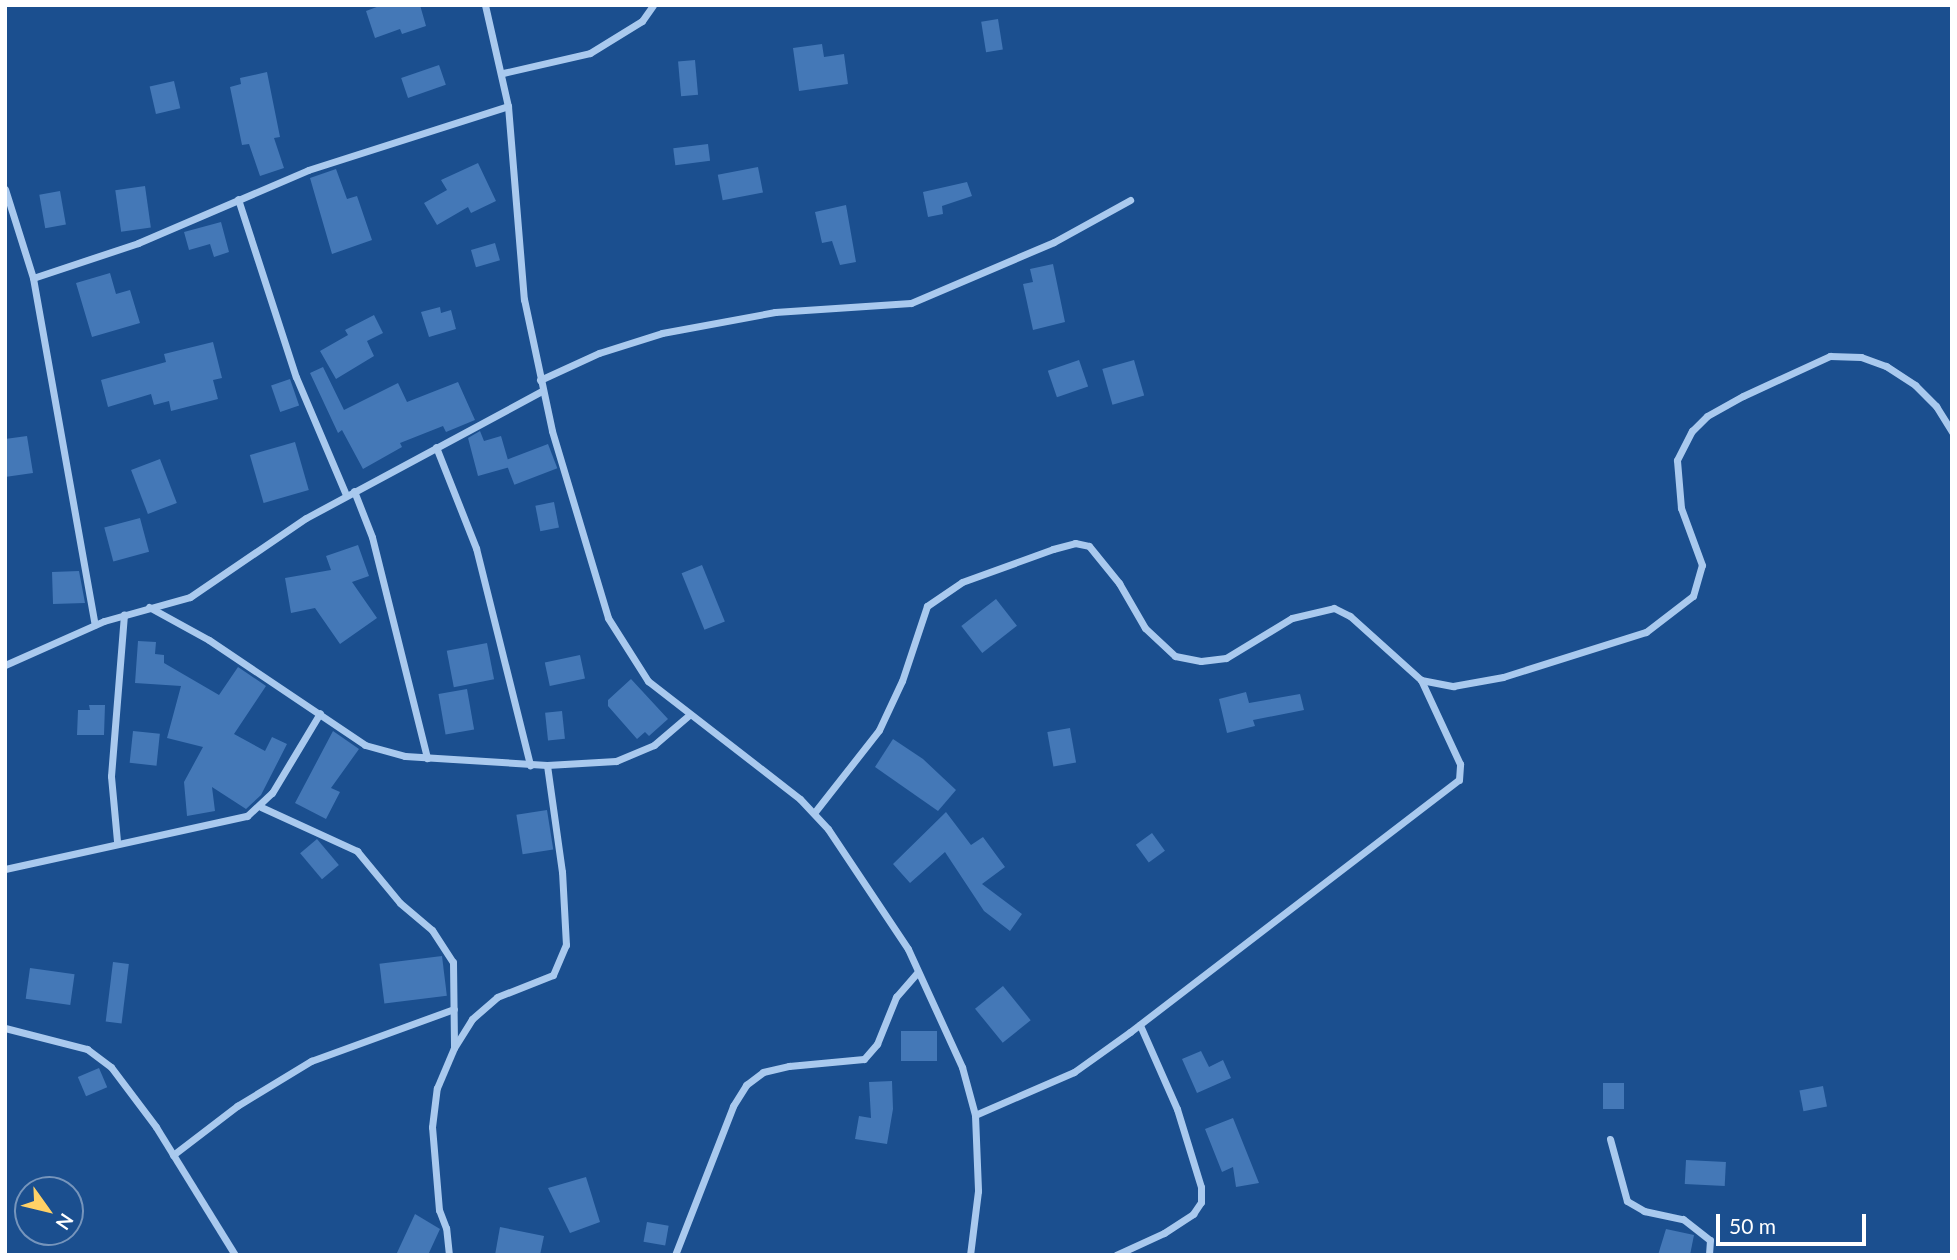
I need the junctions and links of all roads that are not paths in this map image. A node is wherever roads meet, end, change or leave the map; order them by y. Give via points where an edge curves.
1 (485, 5) edge
2 (653, 5) edge
3 (503, 73) junction
4 (509, 106) junction
5 (5, 189) edge
6 (238, 199) junction
7 (1130, 200) dead end
8 (14, 214) junction
9 (5, 218) edge
10 (33, 278) junction
11 (540, 380) junction
12 (542, 391) junction
13 (1952, 432) edge
14 (436, 447) junction
15 (350, 493) junction
16 (149, 607) junction
17 (124, 615) junction
18 (95, 625) junction
19 (5, 665) edge
20 (1422, 680) junction
21 (320, 713) junction
22 (689, 715) junction
23 (427, 758) junction
24 (530, 765) junction
25 (547, 765) junction
26 (261, 807) junction
27 (814, 813) junction
28 (117, 841) junction
29 (5, 869) edge
30 (918, 972) junction
31 (454, 1009) junction
32 (1140, 1025) junction
33 (5, 1028) edge
34 (454, 1048) junction
35 (975, 1115) junction
36 (1610, 1139) dead end
37 (173, 1155) junction
38 (449, 1253) edge
39 (235, 1255) edge
40 (459, 1255) edge
41 (675, 1255) edge
42 (970, 1255) edge
43 (1116, 1255) edge
44 (1709, 1255) edge

1 - 3 street
2 - 3 street via 642,21 590,52
3 - 4 street
4 - 6 street via 308,170
4 - 11 street via 521,275
5 - 8 street
6 - 10 street via 138,243
6 - 15 street via 296,377
7 - 11 street via 1054,242 911,303 775,312 662,333 599,353
8 - 9 street
8 - 10 street
10 - 18 street
11 - 12 street
12 - 14 street
12 - 22 street via 608,618 648,681
13 - 20 street via 1936,406 1915,385 1886,366 1861,358 1830,356 1743,396 1707,416 1692,431 1676,460 1681,508 1702,565 1693,596 1677,612 1646,632 1503,677 1453,686
14 - 15 street
14 - 24 street via 477,548
15 - 16 street via 201,591
15 - 23 street via 372,537
16 - 17 street
16 - 21 street via 209,640
17 - 18 street
17 - 28 street via 111,776
18 - 19 street
20 - 27 street via 1350,615 1334,608 1292,618 1226,658 1201,661 1175,656 1145,628 1098,554 1075,543 962,582 927,606 902,681 879,730
20 - 32 street via 1460,764 1460,780
21 - 23 street via 365,745
21 - 26 street
22 - 25 street via 638,754 616,761
22 - 27 street
23 - 24 street
24 - 25 street
25 - 34 street via 565,904 563,957 546,980 497,997 485,1006
26 - 28 street via 228,821
26 - 31 street via 357,851 371,863 400,903 432,930 453,962
27 - 30 street via 860,874
28 - 29 street
30 - 35 street via 962,1067
30 - 41 street via 896,998 877,1044 864,1059 772,1070 746,1085 733,1106
31 - 34 street
31 - 37 street via 311,1061 237,1106
32 - 35 street via 1074,1072
32 - 43 street via 1177,1109 1201,1187 1201,1202 1193,1214 1164,1233
33 - 37 street via 88,1049 135,1096
34 - 38 street via 437,1088 432,1127 439,1210
35 - 42 street via 978,1191
36 - 44 street via 1627,1201 1644,1211 1683,1219 1710,1240
37 - 39 street
38 - 40 street

